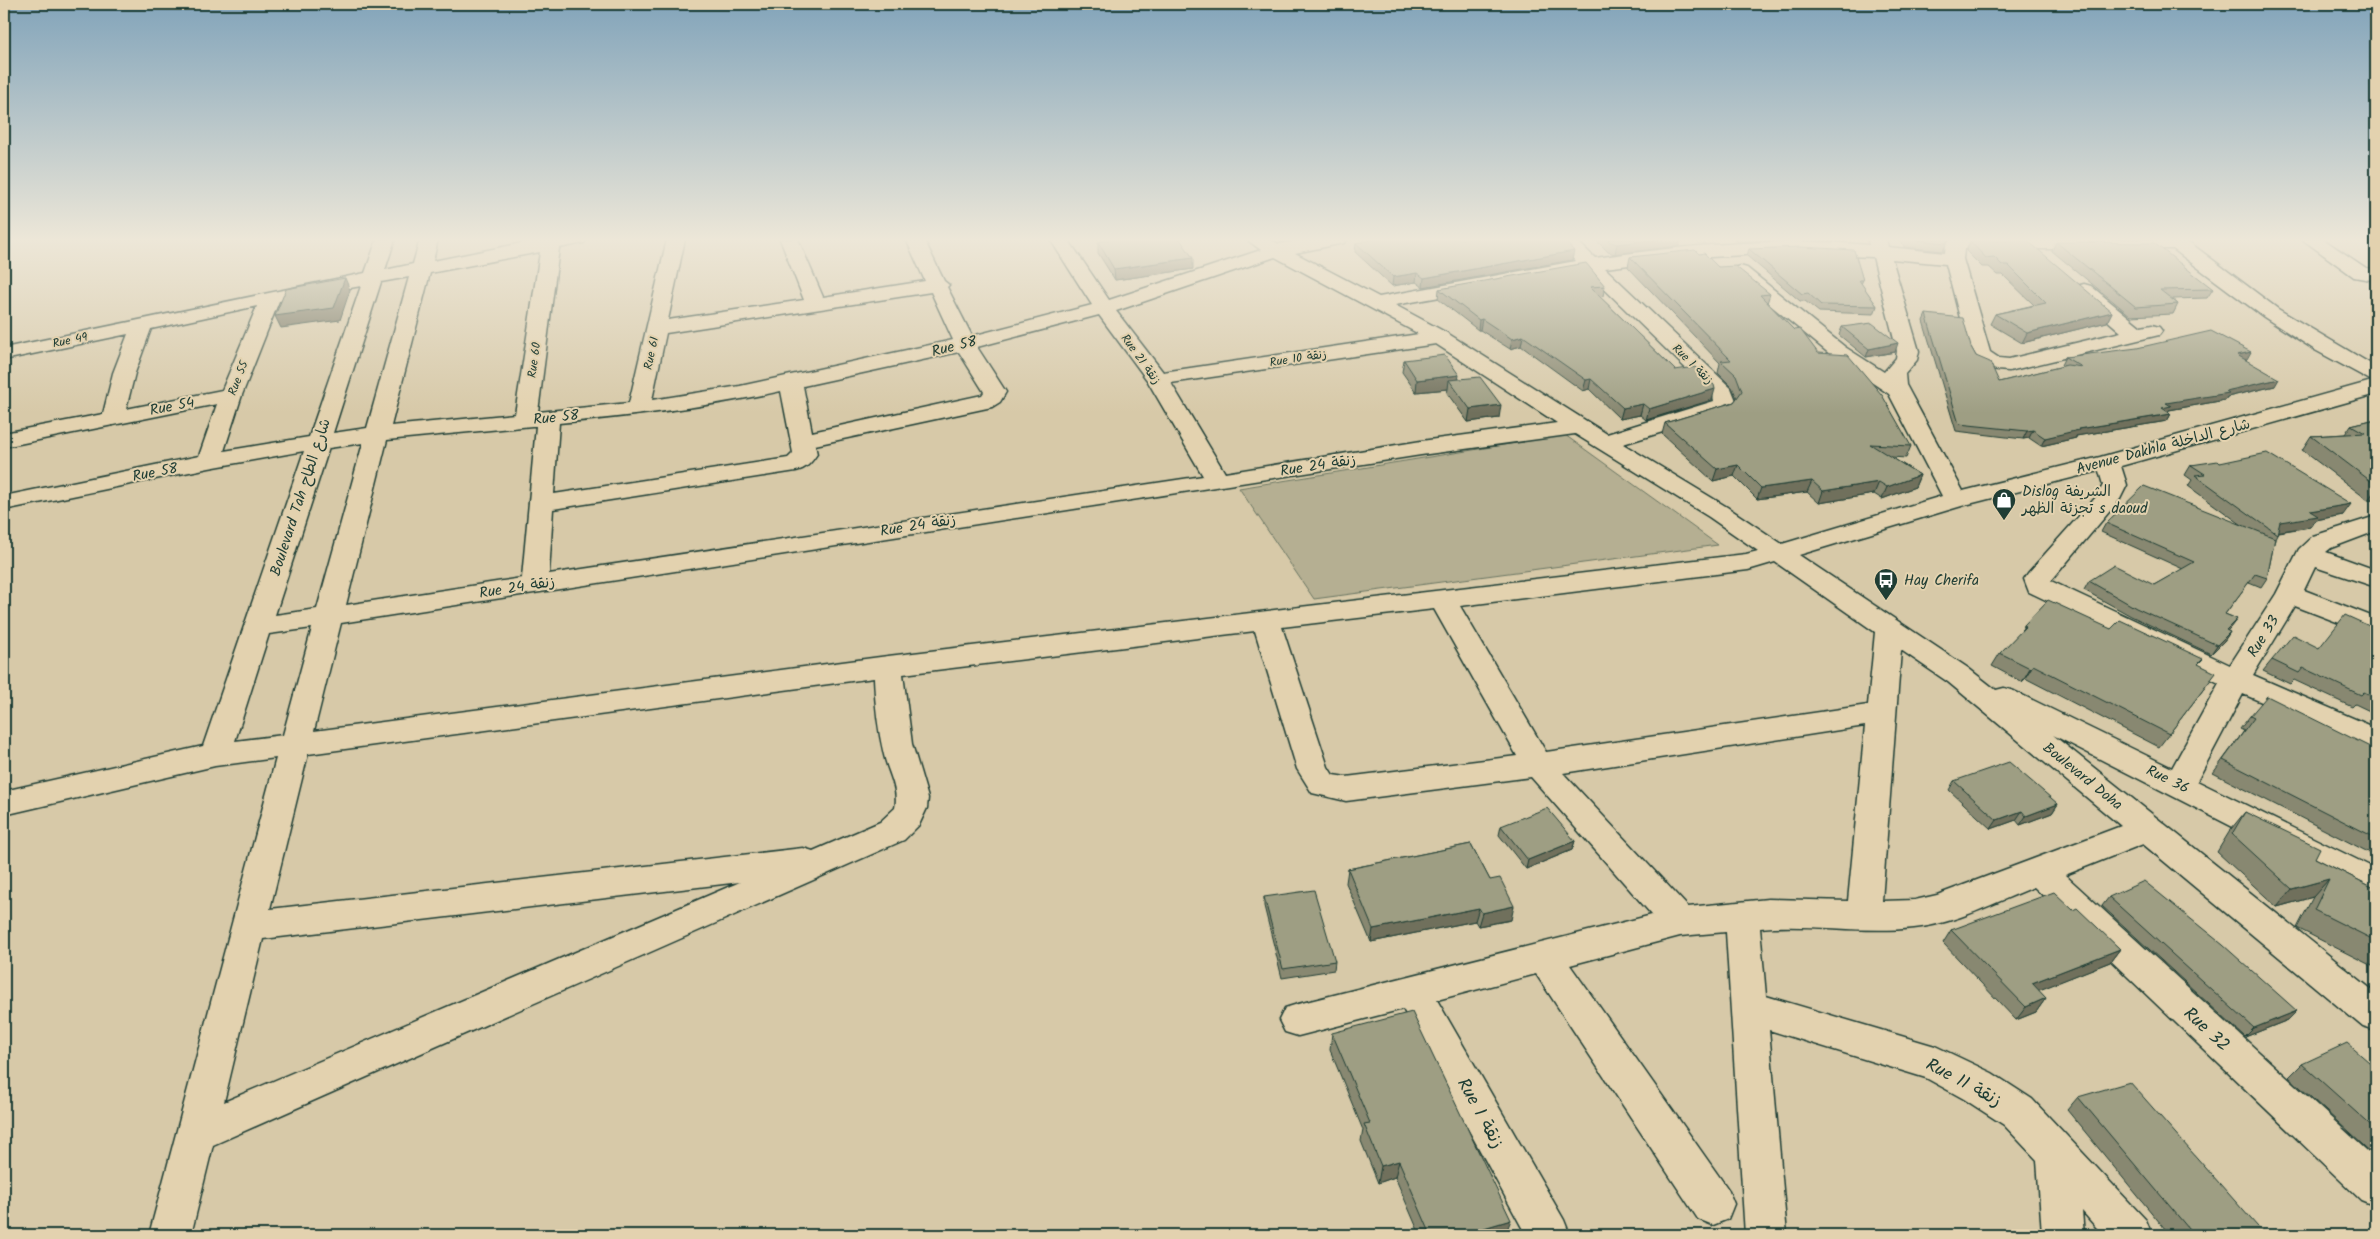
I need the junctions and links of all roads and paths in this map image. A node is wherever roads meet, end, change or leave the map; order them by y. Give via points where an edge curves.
1 (271, 297) joint
2 (367, 297) edge
3 (413, 297) edge
4 (547, 297) edge
5 (664, 297) edge
6 (813, 297) edge
7 (866, 297) edge
8 (944, 297) edge
9 (1097, 297) edge
10 (1138, 297) edge
11 (1365, 297) edge
12 (1407, 297) edge
13 (1623, 297) edge
14 (1771, 297) edge
15 (1893, 297) edge
16 (1964, 297) edge
17 (2096, 297) edge
18 (2248, 297) edge
19 (1377, 303) junction
20 (816, 305) junction
21 (1104, 308) junction
22 (142, 325) junction
23 (657, 328) junction
24 (1440, 337) junction
25 (965, 344) junction
26 (4, 354) edge
27 (2376, 376) edge
28 (1157, 380) junction
29 (791, 382) junction
30 (2376, 387) edge
31 (1899, 391) junction
32 (231, 395) junction
33 (639, 408) junction
34 (113, 417) junction
35 (537, 420) junction
36 (1579, 427) junction
37 (377, 434) junction
38 (4, 440) edge
39 (802, 441) junction
40 (318, 442) junction
41 (1605, 442) junction
42 (209, 461) junction
43 (2108, 462) junction
44 (1218, 481) junction
45 (1956, 500) junction
46 (4, 502) edge
47 (542, 503) junction
48 (2376, 523) edge
49 (1777, 552) junction
50 (2308, 555) junction
51 (2376, 579) edge
52 (536, 584) junction
53 (2289, 594) junction
54 (1442, 598) junction
55 (329, 615) junction
56 (1266, 620) junction
57 (257, 627) junction
58 (1889, 628) junction
59 (2376, 628) edge
60 (888, 666) junction
61 (1958, 676) junction
62 (2236, 679) junction
63 (1882, 712) junction
64 (2376, 740) edge
65 (295, 745) junction
66 (215, 755) junction
67 (1538, 766) junction
68 (2179, 784) junction
69 (4, 803) edge
70 (2148, 829) junction
71 (832, 857) junction
72 (2039, 871) junction
73 (2376, 884) edge
74 (1742, 916) junction
75 (1864, 916) junction
76 (1680, 922) junction
77 (249, 926) junction
78 (1544, 956) junction
79 (1412, 991) junction
80 (1748, 1007) junction
81 (2376, 1016) edge
82 (1298, 1020) dead end
83 (196, 1133) junction
84 (2057, 1152) junction
85 (2376, 1186) edge
86 (1713, 1204) dead end
87 (170, 1235) edge
88 (1549, 1235) edge
89 (1766, 1235) edge
90 (2063, 1235) edge
91 (2131, 1235) edge

1 - 22 street, Rue 49
1 - 32 street, Rue 55
2 - 40 street, Boulevard Tah شارع الطاح
3 - 37 street
4 - 35 street, Rue 60
5 - 23 street, Rue 61
6 - 20 street
7 - 20 street
8 - 25 street
9 - 21 street, Rue 21 زنقة
10 - 21 street, Rue 58
11 - 19 street, Boulevard Doha
12 - 19 street
13 - 41 street, Rue 1 زنقة via 1723,393 1726,403 1721,408
14 - 31 street via 1838,351
15 - 31 street via 1908,351 1906,360 1894,373
16 - 17 street via 1980,353 1995,364 2022,363 2144,333
18 - 27 street via 2303,335
19 - 24 street, Boulevard Doha
20 - 23 street
21 - 25 street, Rue 58
21 - 28 street, Rue 21 زنقة
22 - 26 street, Rue 49
22 - 34 street via 124,373
23 - 33 street, Rue 61
24 - 28 street, Rue 10 زنقة
24 - 36 street, Boulevard Doha
25 - 29 street, Rue 58
25 - 39 street via 995,392 991,400
28 - 44 street, Rue 21 زنقة
29 - 33 street, Rue 58
29 - 39 street
30 - 43 street, Avenue Dakhla شارع الداخلة
31 - 45 street
32 - 34 street, Rue 54
32 - 42 street, Rue 55
33 - 35 street, Rue 58
34 - 38 street, Rue 54
35 - 37 street, Rue 58
35 - 47 street, Rue 60
36 - 41 street, Boulevard Doha
36 - 44 street, Rue 24 زنقة via 1421,448
37 - 40 street, Rue 58
37 - 55 street
39 - 47 street via 804,458 789,466
40 - 42 street, Rue 58
40 - 57 street, Boulevard Tah شارع الطاح
41 - 49 street, Boulevard Doha
42 - 46 street, Rue 58
43 - 45 street, Avenue Dakhla شارع الداخلة
43 - 62 street via 2115,485 2108,499 2037,580 2038,586
44 - 52 street, Rue 24 زنقة
45 - 49 street, Avenue Dakhla شارع الداخلة
47 - 52 street, Rue 60
48 - 50 street, Rue 33 via 2322,542
49 - 54 street, Avenue Dakhla شارع الداخلة via 1748,562
49 - 58 street, Boulevard Doha
50 - 51 street
50 - 53 street, Rue 33
52 - 55 street, Rue 24 زنقة
53 - 59 street
53 - 62 street, Rue 33
54 - 56 street, Avenue Dakhla شارع الداخلة
54 - 67 street
55 - 57 street, Rue 24 زنقة
55 - 65 street
56 - 60 street, Avenue Dakhla شارع الداخلة
56 - 67 street via 1313,769 1324,785 1346,789
57 - 66 street, Boulevard Tah شارع الطاح
58 - 61 street, Boulevard Doha
58 - 63 street
60 - 65 street, Avenue Dakhla شارع الداخلة
60 - 71 street via 892,722 912,805 909,815 892,831
61 - 68 street, Rue 36
61 - 70 street, Boulevard Doha
62 - 64 street
62 - 68 street, Rue 33
63 - 67 street
63 - 75 street
65 - 66 street, Avenue Dakhla شارع الداخلة
65 - 77 street
66 - 69 street, Avenue Dakhla شارع الداخلة
67 - 76 street
68 - 73 street, Rue 36
70 - 72 street
70 - 81 street, Boulevard Doha
71 - 77 street
71 - 83 street
72 - 75 street via 1940,909 1915,914
72 - 85 street, Rue 32
74 - 75 street via 1768,913
74 - 76 street
74 - 80 street
76 - 78 street
77 - 83 street
78 - 79 street
78 - 86 street
79 - 82 street
79 - 88 street, Rue 1 زنقة
80 - 84 street, Rue 11 زنقة via 1935,1063 2018,1112
80 - 89 street
83 - 87 street
84 - 90 street
84 - 91 street, Rue 11 زنقة

